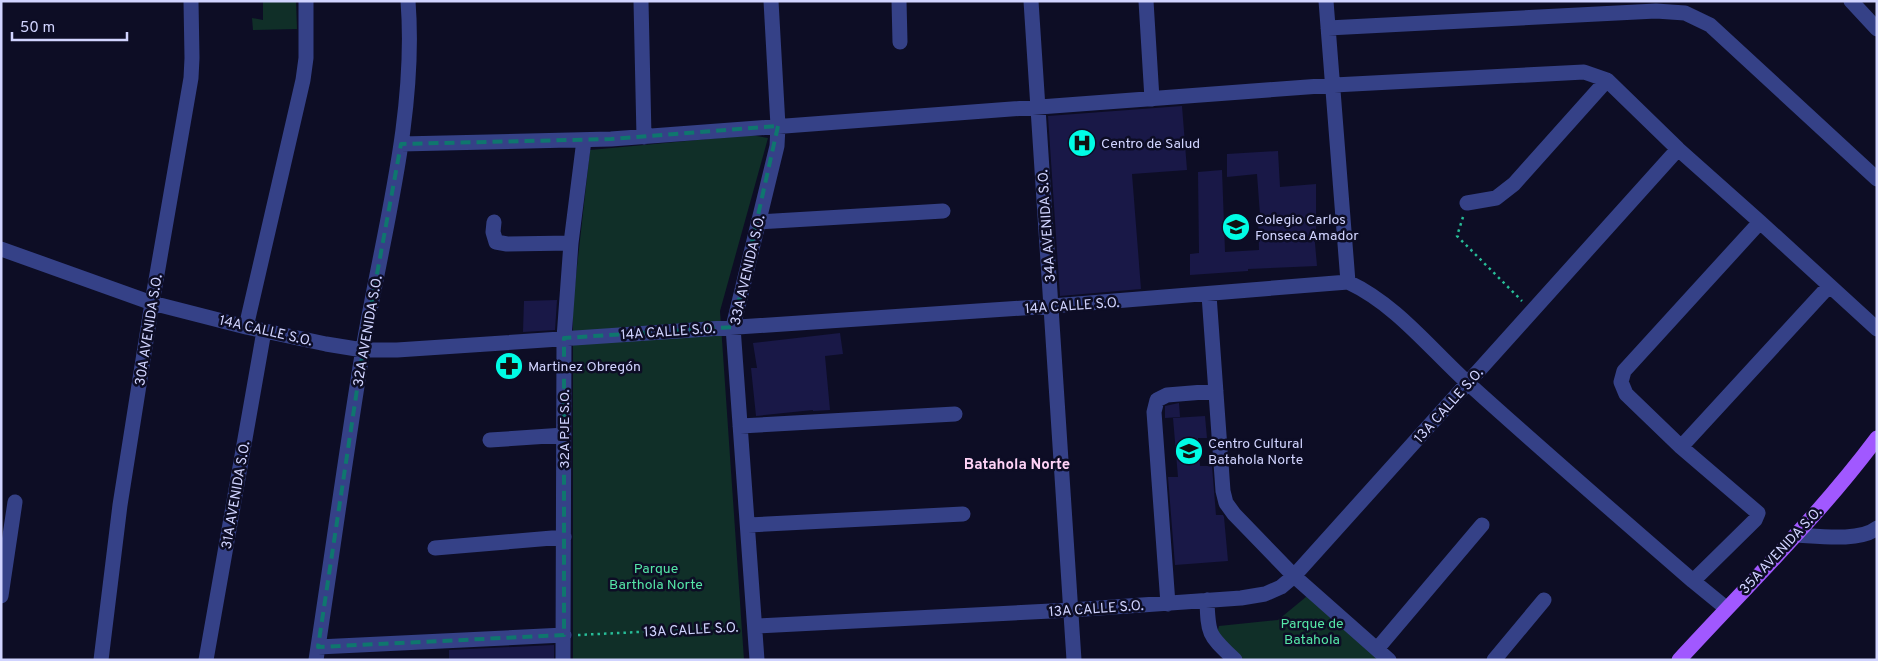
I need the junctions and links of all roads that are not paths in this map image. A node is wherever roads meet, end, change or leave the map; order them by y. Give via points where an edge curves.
1 (191, 1) edge
2 (306, 1) edge
3 (408, 1) edge
4 (641, 1) edge
5 (771, 1) edge
6 (899, 1) edge
7 (1031, 1) edge
8 (1146, 1) edge
9 (1326, 1) edge
10 (1851, 1) edge
11 (1328, 28) junction
12 (1877, 29) edge
13 (900, 42) dead end
14 (1607, 80) junction
15 (1334, 85) junction
16 (1152, 98) junction
17 (1037, 106) junction
18 (778, 126) junction
19 (644, 137) junction
20 (584, 140) junction
21 (401, 144) junction
22 (1678, 150) junction
23 (1877, 179) edge
24 (1467, 203) road end
25 (943, 211) dead end
26 (494, 222) dead end
27 (758, 222) junction
28 (1760, 222) junction
29 (571, 243) junction
30 (1, 249) edge
31 (1348, 282) junction
32 (1829, 286) junction
33 (1209, 295) junction
34 (152, 303) junction
35 (1052, 306) junction
36 (246, 327) junction
37 (733, 327) junction
38 (1877, 329) edge
39 (264, 330) junction
40 (564, 338) junction
41 (363, 350) junction
42 (1468, 383) junction
43 (1216, 391) junction
44 (955, 414) dead end
45 (740, 426) junction
46 (564, 434) junction
47 (1877, 438) edge
48 (490, 440) dead end
49 (1681, 447) junction
50 (15, 502) dead end
51 (963, 514) dead end
52 (748, 525) junction
53 (1482, 525) dead end
54 (1877, 528) edge
55 (1795, 535) junction
56 (564, 537) junction
57 (436, 548) dead end
58 (1294, 576) junction
59 (1693, 581) junction
60 (1, 596) edge
61 (1207, 600) junction
62 (1544, 600) dead end
63 (1168, 604) junction
64 (1726, 608) junction
65 (1071, 610) junction
66 (755, 626) junction
67 (564, 635) junction
68 (1377, 649) junction
69 (317, 654) edge
70 (102, 660) edge
71 (206, 660) edge
72 (563, 660) edge
73 (757, 660) edge
74 (1074, 660) edge
75 (1235, 660) edge
76 (1389, 660) edge
77 (1494, 660) edge
78 (1679, 660) edge

1 - 34 street, 30A AVENIDA S.O. via 191,78
2 - 36 street via 303,80
3 - 21 street, 32A AVENIDA S.O. via 409,74
4 - 19 street
5 - 18 street, 33A AVENIDA S.O.
6 - 13 street
7 - 17 street, 34A AVENIDA S.O.
8 - 16 street
9 - 11 street
10 - 12 street
11 - 15 street
11 - 23 street via 1656,11 1685,13 1710,26
14 - 15 street via 1584,72
14 - 22 street
14 - 24 street via 1514,184 1496,198
15 - 16 street
15 - 31 street
16 - 17 street
17 - 18 street
17 - 35 street, 34A AVENIDA S.O.
18 - 19 street
18 - 27 street, 33A AVENIDA S.O.
19 - 20 street
20 - 21 street
20 - 29 street, 32A PJE S.O.
21 - 41 street, 32A AVENIDA S.O.
22 - 28 street
22 - 42 street, 13A CALLE S.O.
25 - 27 street
26 - 29 street via 496,242
27 - 37 street, 33A AVENIDA S.O.
28 - 32 street
28 - 49 street via 1624,371 1621,382 1626,394
29 - 40 street, 32A PJE S.O.
30 - 34 street, 14A CALLE S.O.
31 - 33 street, 14A CALLE S.O.
31 - 42 street via 1387,305
32 - 38 street
32 - 49 street
33 - 35 street, 14A CALLE S.O.
33 - 43 street
34 - 36 street, 14A CALLE S.O.
34 - 70 street, 30A AVENIDA S.O. via 120,505
35 - 37 street, 14A CALLE S.O.
35 - 65 street, 34A AVENIDA S.O.
36 - 39 street, 14A CALLE S.O.
37 - 40 street, 14A CALLE S.O.
37 - 45 street, 33A AVENIDA S.O.
39 - 41 street, 14A CALLE S.O.
39 - 71 street, 31A AVENIDA S.O.
40 - 41 street, 14A CALLE S.O.
40 - 46 street, 32A PJE S.O.
41 - 69 street, 32A AVENIDA S.O.
42 - 58 street, 13A CALLE S.O.
42 - 59 street
43 - 58 street via 1226,503
43 - 63 street via 1167,395 1157,400 1154,412
44 - 45 street
45 - 52 street, 33A AVENIDA S.O.
46 - 48 street
46 - 56 street, 32A PJE S.O.
47 - 55 main road, 35A AVENIDA S.O.
49 - 59 street via 1758,513 1755,520
50 - 60 street
51 - 52 street
52 - 66 street, 33A AVENIDA S.O.
53 - 68 street
54 - 55 street via 1870,534 1856,536
55 - 64 main road, 35A AVENIDA S.O.
56 - 57 street
56 - 67 street, 32A PJE S.O.
58 - 61 street, 13A CALLE S.O. via 1265,594
58 - 68 street
59 - 64 street
61 - 63 street, 13A CALLE S.O.
61 - 75 street via 1210,633
62 - 77 street
63 - 65 street, 13A CALLE S.O.
64 - 78 main road, 35A AVENIDA S.O.
65 - 66 street, 13A CALLE S.O.
65 - 74 street, 34A AVENIDA S.O.
66 - 73 street, 33A AVENIDA S.O.
67 - 69 street
67 - 72 street, 32A PJE S.O.
68 - 76 street

